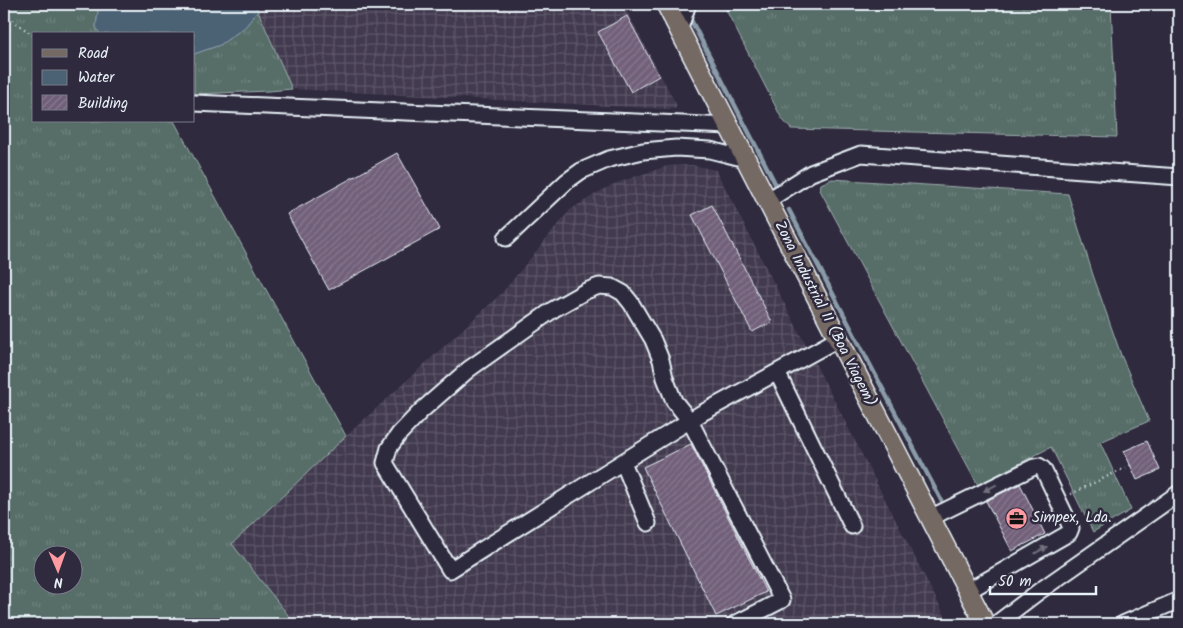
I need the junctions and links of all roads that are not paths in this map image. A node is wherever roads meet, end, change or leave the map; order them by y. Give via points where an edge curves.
1 (666, 4) edge
2 (688, 4) edge
3 (680, 31) junction
4 (195, 103) edge
5 (728, 126) junction
6 (746, 160) junction
7 (1179, 177) edge
8 (767, 200) junction
9 (506, 238) dead end
10 (838, 339) junction
11 (777, 372) junction
12 (690, 421) junction
13 (623, 462) junction
14 (1179, 493) edge
15 (930, 518) junction
16 (648, 523) dead end
17 (852, 526) dead end
18 (968, 591) junction
19 (1179, 600) edge
20 (735, 624) edge
21 (985, 624) edge
22 (996, 624) edge
23 (1123, 624) edge

1 - 3 main road, Zona Industrial II (Boa Viagem)
2 - 3 street
3 - 5 main road, Zona Industrial II (Boa Viagem)
4 - 5 street
5 - 6 main road, Zona Industrial II (Boa Viagem)
6 - 8 main road, Zona Industrial II (Boa Viagem)
6 - 9 street via 710,150 676,148 609,158 574,176
7 - 8 street via 861,154 812,173
8 - 10 main road, Zona Industrial II (Boa Viagem)
10 - 11 street
10 - 15 main road, Zona Industrial II (Boa Viagem)
11 - 12 street
11 - 17 street
12 - 13 street
12 - 13 street via 674,401 653,340 631,303 612,287 599,286 554,309 469,369 399,434 389,448 385,463 450,570
12 - 20 street via 782,600
13 - 16 street
14 - 22 street
15 - 18 main road, Zona Industrial II (Boa Viagem)
18 -> 15 street via 1069,533 1071,528 1043,469 1034,467
18 - 21 main road, Zona Industrial II (Boa Viagem)
19 - 23 street

